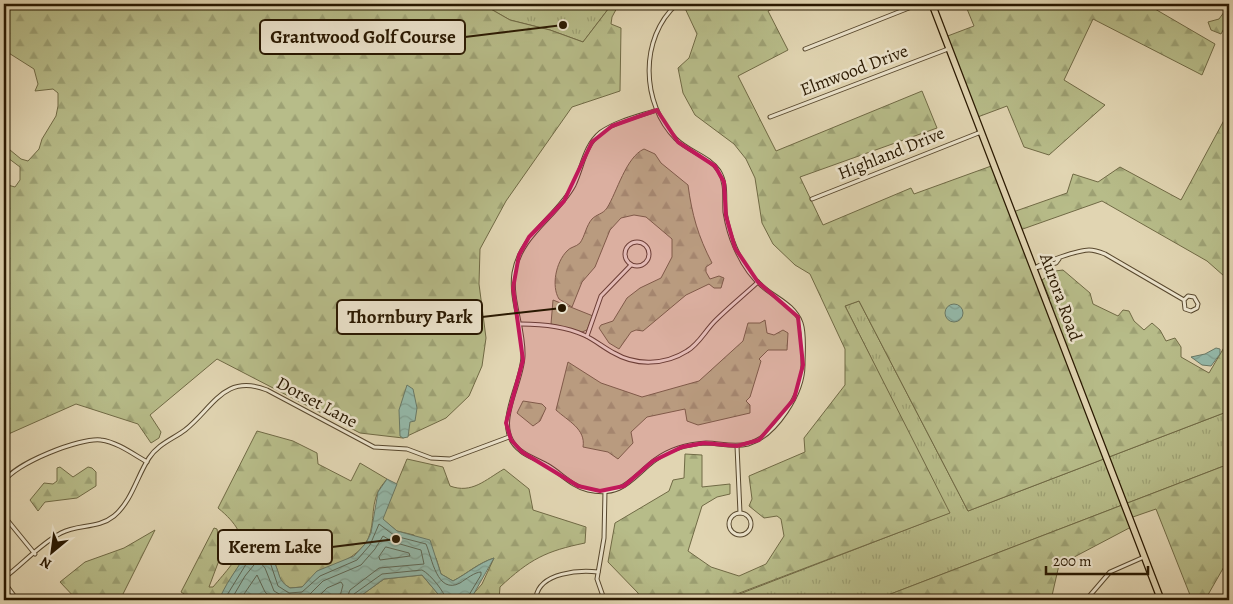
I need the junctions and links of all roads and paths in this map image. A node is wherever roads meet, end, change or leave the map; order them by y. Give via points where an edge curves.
1 (676, 4) edge
2 (918, 4) edge
3 (932, 4) edge
4 (949, 48) junction
5 (805, 49) dead end
6 (657, 110) junction
7 (770, 117) dead end
8 (981, 131) junction
9 (812, 199) dead end
10 (631, 265) junction
11 (1035, 268) junction
12 (758, 282) junction
13 (1184, 300) junction
14 (521, 324) junction
15 (587, 336) junction
16 (509, 437) junction
17 (737, 446) junction
18 (147, 462) junction
19 (4, 482) edge
20 (605, 491) junction
21 (740, 513) junction
22 (4, 516) edge
23 (35, 554) junction
24 (1144, 557) junction
25 (598, 572) junction
26 (4, 578) edge
27 (4, 582) edge
28 (536, 597) junction
29 (16, 600) edge
30 (530, 600) edge
31 (542, 600) edge
32 (603, 600) edge
33 (614, 600) edge
34 (1086, 600) edge
35 (1161, 600) edge

1 - 6 street via 662,22 650,50 649,73
2 - 5 street
3 - 4 main road, Aurora Road
4 - 7 street, Elmwood Drive
4 - 8 main road, Aurora Road
6 - 12 street via 673,136 712,163 720,174 724,182 730,234 743,264
6 - 14 street via 612,126 595,138 564,201 526,242 516,262 513,282
8 - 9 street, Highland Drive
8 - 11 main road, Aurora Road
10 - 10 street via 639,267 648,260 649,253 643,243 631,243 626,248 626,260
10 - 15 street via 601,296
11 - 13 street via 1089,250 1105,254
11 - 24 main road, Aurora Road
12 - 15 street via 694,346 671,359 631,360 616,355
12 - 17 street via 790,306 798,317 803,332 803,373 794,399 771,430 756,441
13 - 13 street via 1188,296 1194,297 1197,308 1185,309
14 - 15 street via 557,326
14 - 16 street via 523,360 507,414
16 - 18 street, Dorset Lane via 450,459 431,458 407,449 370,446 267,390 243,386 218,395 193,423 159,446
16 - 20 street via 518,449 574,484 587,490
17 - 20 street via 704,443 677,448 653,461 628,484
17 - 21 street
18 - 19 street via 105,440 88,439 20,466
18 - 23 street, Dorset Lane via 125,505 116,514 104,523 66,530
20 - 25 street via 604,538
21 - 21 street via 733,516 729,525 734,533 741,535 750,529 750,522
22 - 23 street
23 - 26 street, Dorset Lane
24 - 34 street via 1110,572
24 - 35 main road, Aurora Road
25 - 28 street via 573,571 557,577 540,588
25 - 32 street via 598,587
27 - 29 street
28 - 30 street
28 - 31 street
32 - 33 street via 609,597

